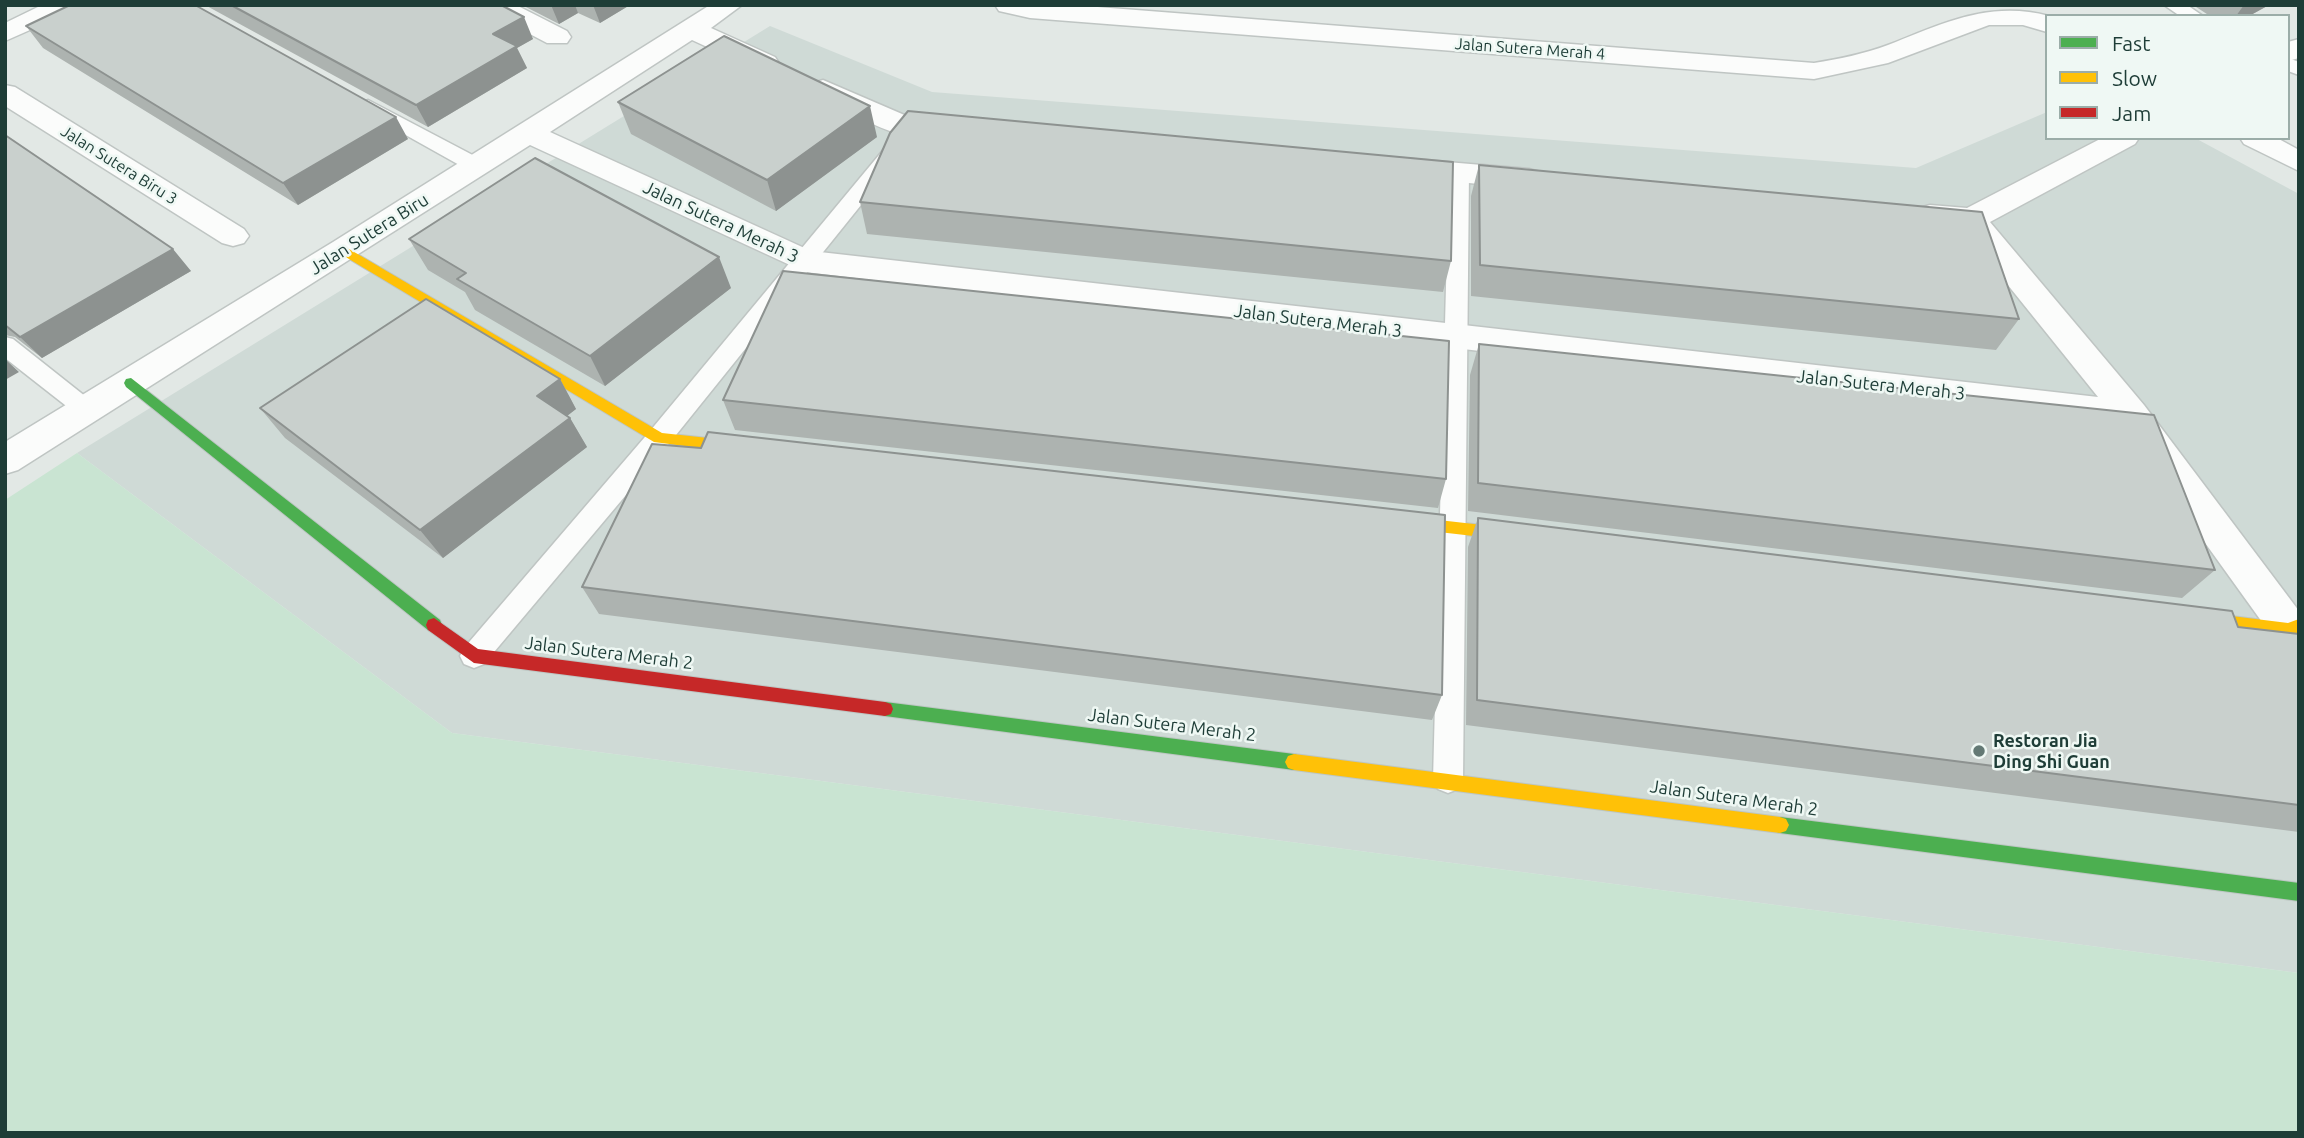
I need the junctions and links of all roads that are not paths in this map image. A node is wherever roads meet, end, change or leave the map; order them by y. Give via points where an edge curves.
1 (495, 5) edge
2 (729, 5) edge
3 (1008, 5) edge
4 (2174, 5) edge
5 (56, 7) edge
6 (2190, 14) edge
7 (2044, 22) edge
8 (690, 29) junction
9 (5, 33) edge
10 (557, 37) dead end
11 (5, 93) edge
12 (354, 99) edge
13 (911, 129) junction
14 (529, 133) junction
15 (979, 135) edge
16 (2121, 140) edge
17 (2258, 140) edge
18 (2299, 162) edge
19 (477, 166) junction
20 (1376, 166) edge
21 (1459, 172) junction
22 (1556, 181) edge
23 (1902, 213) edge
24 (1971, 219) junction
25 (233, 236) dead end
26 (344, 250) junction
27 (806, 261) junction
28 (1456, 337) junction
29 (5, 345) edge
30 (131, 383) junction
31 (87, 410) junction
32 (2133, 414) junction
33 (659, 438) junction
34 (769, 450) edge
35 (5, 460) edge
36 (1384, 520) edge
37 (1453, 527) junction
38 (1549, 539) edge
39 (2165, 614) edge
40 (2295, 632) edge
41 (474, 656) junction
42 (1448, 780) junction
43 (2299, 892) edge

1 - 10 street
2 - 8 street, Jalan Sutera Biru
3 - 7 street, Jalan Sutera Merah 4 via 1814,71 1857,65 1981,12
4 - 6 lane
5 - 9 street
8 - 13 street
8 - 14 street, Jalan Sutera Biru
11 - 25 street, Jalan Sutera Biru 3
12 - 19 lane
13 - 15 street
13 - 27 lane
14 - 19 street, Jalan Sutera Biru
14 - 27 street, Jalan Sutera Merah 3
16 - 24 street
17 - 18 street
19 - 26 street, Jalan Sutera Biru
20 - 21 street
21 - 22 street
21 - 28 lane
23 - 24 street
24 - 32 street
26 - 30 street, Jalan Sutera Biru
26 - 33 street
27 - 28 street, Jalan Sutera Merah 3
27 - 33 lane
28 - 32 street, Jalan Sutera Merah 3
28 - 37 lane
29 - 31 lane
30 - 31 street, Jalan Sutera Biru
30 - 41 street
31 - 35 street, Jalan Sutera Biru
32 - 40 street
33 - 34 street
33 - 41 lane
36 - 37 street
37 - 38 street
37 - 42 lane
39 - 40 street
41 - 42 street, Jalan Sutera Merah 2
42 - 43 street, Jalan Sutera Merah 2

